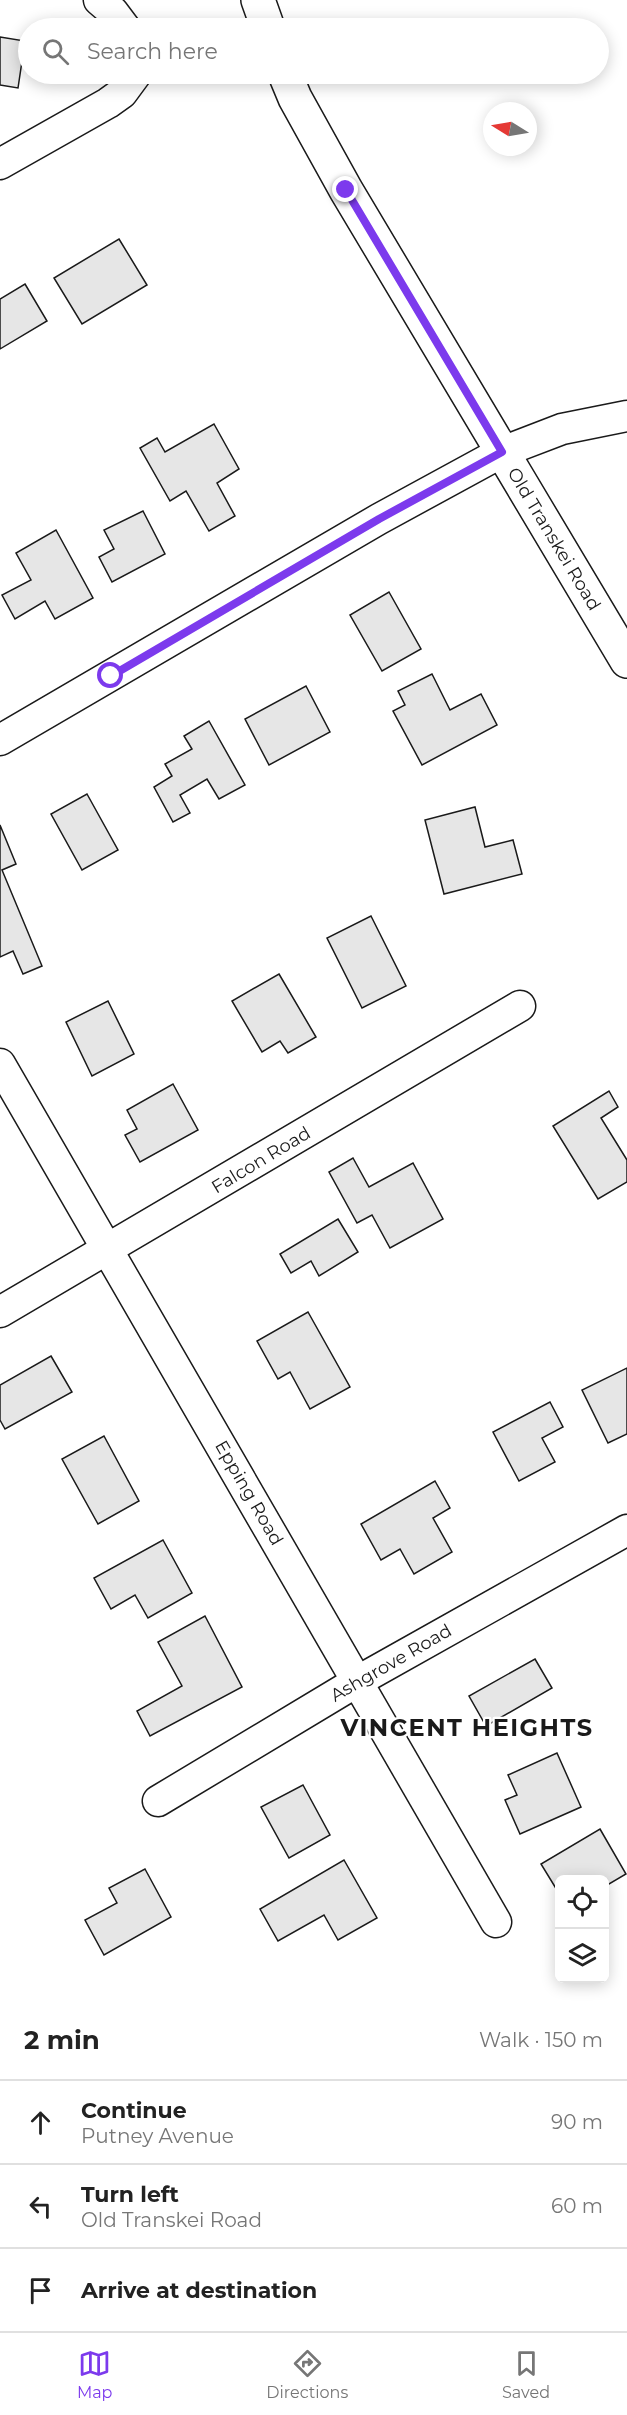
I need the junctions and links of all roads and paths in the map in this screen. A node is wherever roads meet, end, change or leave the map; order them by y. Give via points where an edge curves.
1 (99, 0) edge
2 (258, 0) edge
3 (118, 18) edge
4 (264, 18) edge
5 (129, 84) edge
6 (289, 84) edge
7 (0, 164) edge
8 (627, 416) edge
9 (502, 452) junction
10 (627, 661) edge
11 (0, 740) edge
12 (520, 1006) dead end
13 (0, 1064) edge
14 (109, 1250) junction
15 (0, 1312) edge
16 (627, 1530) edge
17 (358, 1681) junction
18 (159, 1801) dead end
19 (496, 1923) dead end

1 - 3 street
2 - 4 main road
5 - 7 street via 101,109
6 - 9 main road, Old Transkei Road via 346,190
8 - 9 street via 562,429
9 - 10 main road, Old Transkei Road
9 - 11 street via 379,519
12 - 14 street, Falcon Road
13 - 14 street, Epping Road
14 - 15 street, Falcon Road
14 - 17 street, Epping Road
16 - 17 street, Ashgrove Road
17 - 18 street, Ashgrove Road
17 - 19 street, Epping Road

